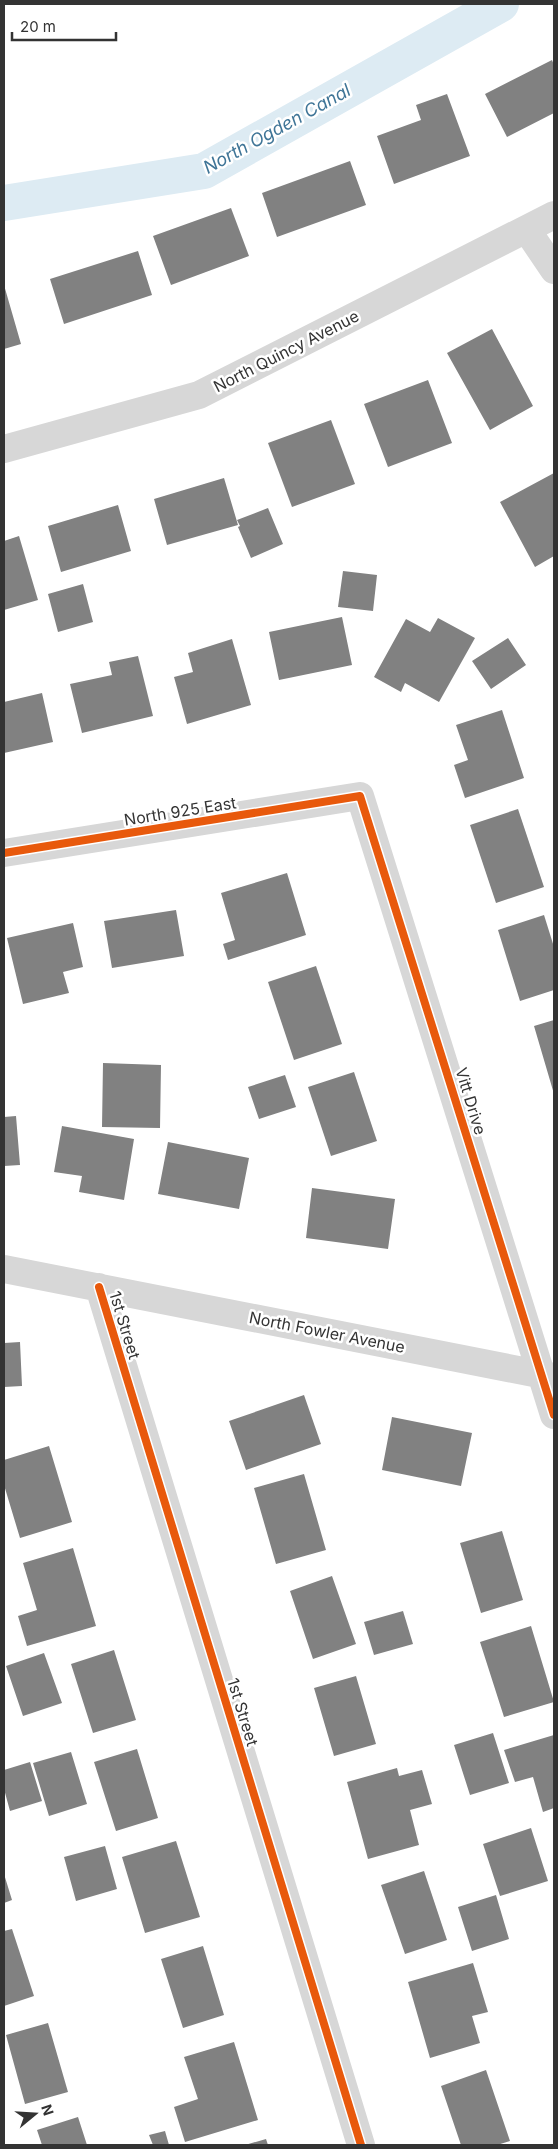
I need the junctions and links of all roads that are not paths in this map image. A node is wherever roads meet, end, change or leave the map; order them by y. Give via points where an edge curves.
1 (554, 215) edge
2 (527, 230) junction
3 (554, 270) edge
4 (4, 449) edge
5 (360, 796) joint
6 (4, 853) edge
7 (4, 1269) edge
8 (100, 1287) junction
9 (548, 1376) edge
10 (554, 1415) edge
11 (360, 2145) edge

1 - 2 street, North Quincy Avenue
2 - 3 street
2 - 4 street, North Quincy Avenue via 199,395
5 - 6 street, North 925 East
5 - 9 street, Vitt Drive
7 - 8 street, North Fowler Avenue
8 - 9 street, North Fowler Avenue
8 - 11 street, 1st Street
9 - 10 street, Vitt Drive

